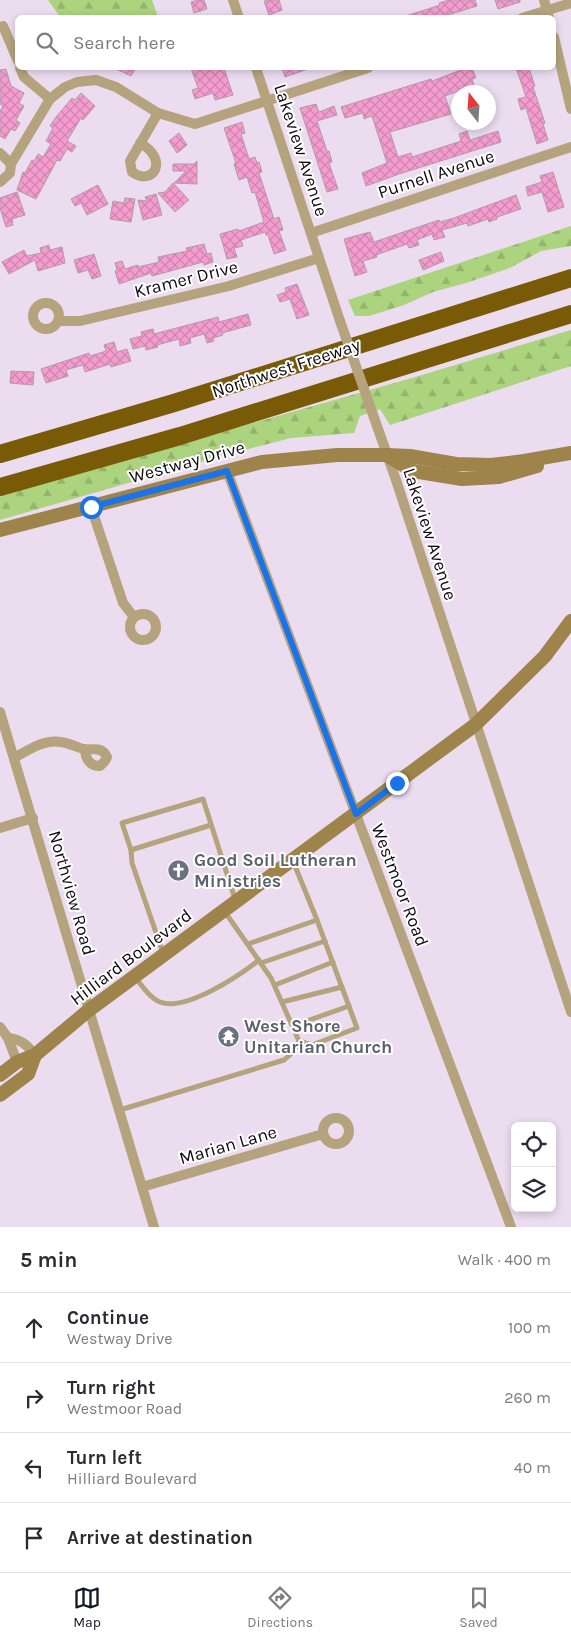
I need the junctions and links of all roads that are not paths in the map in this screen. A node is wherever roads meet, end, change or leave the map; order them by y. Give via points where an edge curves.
1 (234, 0) edge
2 (571, 3) edge
3 (547, 9) edge
4 (238, 15) edge
5 (530, 15) edge
6 (3, 26) dead end
7 (556, 45) edge
8 (15, 54) edge
9 (21, 70) edge
10 (257, 70) edge
11 (362, 70) edge
12 (50, 99) junction
13 (267, 100) junction
14 (571, 109) edge
15 (158, 113) junction
16 (140, 143) dead end
17 (571, 147) edge
18 (0, 153) edge
19 (12, 164) junction
20 (0, 182) edge
21 (311, 233) junction
22 (319, 258) junction
23 (571, 278) edge
24 (571, 314) edge
25 (58, 321) dead end
26 (0, 454) edge
27 (571, 454) edge
28 (387, 455) junction
29 (227, 471) junction
30 (0, 487) edge
31 (91, 507) junction
32 (0, 530) edge
33 (134, 617) dead end
34 (571, 621) edge
35 (0, 712) edge
36 (475, 725) junction
37 (85, 749) dead end
38 (14, 758) junction
39 (356, 814) junction
40 (33, 818) junction
41 (211, 825) junction
42 (0, 828) edge
43 (131, 850) junction
44 (293, 861) junction
45 (236, 902) junction
46 (225, 911) junction
47 (317, 920) junction
48 (325, 940) junction
49 (248, 944) junction
50 (164, 956) junction
51 (260, 961) junction
52 (333, 962) junction
53 (135, 977) junction
54 (275, 985) junction
55 (342, 987) junction
56 (282, 1002) junction
57 (349, 1006) junction
58 (89, 1010) junction
59 (571, 1012) edge
60 (293, 1026) junction
61 (0, 1027) edge
62 (8, 1038) junction
63 (299, 1041) junction
64 (35, 1055) junction
65 (17, 1062) junction
66 (0, 1075) edge
67 (0, 1095) edge
68 (119, 1110) junction
69 (323, 1134) dead end
70 (142, 1187) junction
71 (154, 1227) edge
72 (511, 1227) edge

1 - 4 street
2 - 3 street
3 - 5 street
6 - 8 street
7 - 14 street
9 - 12 street via 24,77
10 - 13 street, Lakeview Avenue
11 - 13 street
12 - 15 street via 77,82 96,80 116,87
12 - 19 street
13 - 15 street via 195,124
13 - 21 street, Lakeview Avenue
15 - 16 street
17 - 21 street, Purnell Avenue
18 - 19 street
19 - 20 street via 10,173
21 - 22 street, Lakeview Avenue
22 - 25 street, Kramer Drive via 220,289 80,321
22 - 28 street, Lakeview Avenue, bridge
23 - 26 highway, Northwest Freeway via 184,400
24 - 30 highway, Northwest Freeway via 190,433
27 - 28 main road, Westway Drive via 491,465
28 - 29 main road, Westway Drive via 302,458 262,462
28 - 36 street, Lakeview Avenue
29 - 31 main road, Westway Drive
29 - 39 street, Westmoor Road
31 - 32 main road, Westway Drive
31 - 33 street via 123,603
34 - 36 main road, Hilliard Boulevard via 545,656
35 - 38 street, Northview Road
36 - 39 main road, Hilliard Boulevard
36 - 59 street, Lakeview Avenue
37 - 38 street via 59,741 48,742
38 - 40 street, Northview Road
39 - 44 main road, Hilliard Boulevard
39 - 72 street, Westmoor Road
40 - 42 street
40 - 58 street, Northview Road
41 - 43 lane
41 - 43 lane via 203,799 122,823
41 - 45 lane
43 - 50 lane via 132,863
44 - 45 main road, Hilliard Boulevard
44 - 47 lane
45 - 46 main road, Hilliard Boulevard
46 - 49 lane
46 - 50 main road, Hilliard Boulevard
47 - 48 lane
47 - 49 lane
48 - 51 lane
48 - 52 lane
49 - 51 lane
50 - 53 main road, Hilliard Boulevard
51 - 53 lane via 209,993 171,1004 153,998
51 - 54 lane
52 - 54 lane
52 - 55 lane
53 - 58 main road, Hilliard Boulevard
54 - 56 lane
55 - 56 lane
55 - 57 lane
56 - 60 lane
57 - 60 lane
57 - 63 lane via 358,1028 312,1045
58 - 64 main road, Hilliard Boulevard
58 - 68 street, Northview Road
60 - 63 lane
61 - 62 street
62 - 64 street via 26,1044
62 - 65 street
63 - 68 lane via 284,1060
64 - 65 main road, Hilliard Boulevard
64 - 67 main road, Hilliard Boulevard via 28,1074
65 - 66 main road, Hilliard Boulevard
68 - 70 street, Northview Road
69 - 70 street, Marian Lane
70 - 71 street, Northview Road

